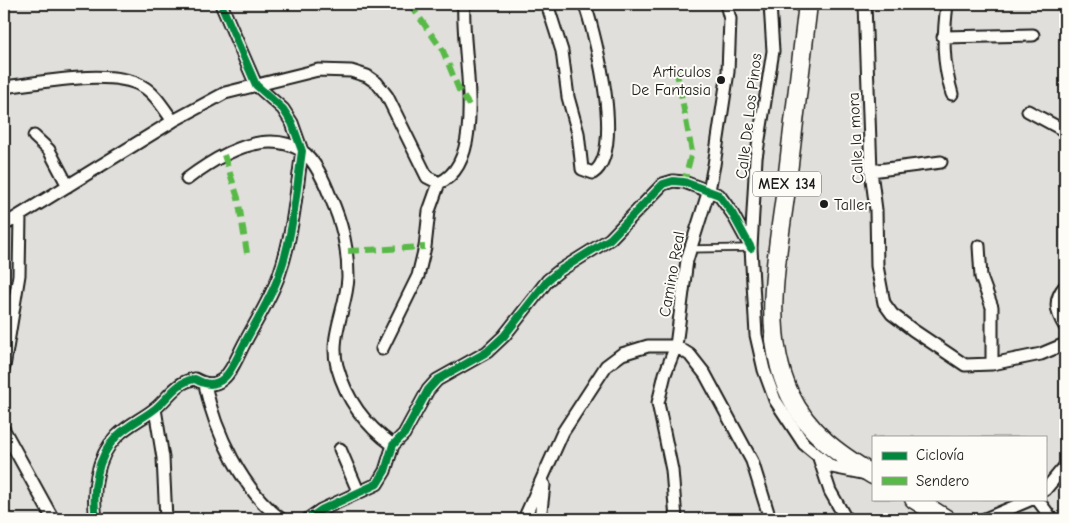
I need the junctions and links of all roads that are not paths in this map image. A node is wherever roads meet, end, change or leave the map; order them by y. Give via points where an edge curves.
1 (221, 4) edge
2 (464, 4) edge
3 (547, 4) edge
4 (726, 4) edge
5 (770, 4) edge
6 (808, 4) edge
7 (865, 4) edge
8 (947, 4) edge
9 (586, 8) dead end
10 (1033, 35) dead end
11 (943, 38) junction
12 (256, 85) junction
13 (4, 87) edge
14 (952, 94) dead end
15 (1028, 112) dead end
16 (173, 121) junction
17 (1064, 129) edge
18 (34, 136) dead end
19 (302, 151) junction
20 (940, 162) dead end
21 (871, 171) junction
22 (187, 179) dead end
23 (439, 183) junction
24 (68, 186) junction
25 (709, 190) junction
26 (20, 215) junction
27 (4, 225) edge
28 (979, 246) dead end
29 (751, 248) junction
30 (690, 249) junction
31 (1065, 286) edge
32 (1065, 328) edge
33 (1065, 344) edge
34 (676, 346) junction
35 (382, 349) dead end
36 (992, 364) junction
37 (4, 367) edge
38 (205, 385) junction
39 (155, 409) junction
40 (4, 430) edge
41 (393, 445) junction
42 (340, 449) dead end
43 (819, 458) junction
44 (1065, 466) edge
45 (872, 475) edge
46 (544, 478) junction
47 (1046, 489) edge
48 (358, 491) junction
49 (915, 500) edge
50 (1030, 500) edge
51 (1039, 500) edge
52 (95, 514) edge
53 (938, 517) edge
54 (53, 519) edge
55 (84, 519) edge
56 (166, 519) edge
57 (281, 519) edge
58 (308, 519) edge
59 (524, 519) edge
60 (540, 519) edge
61 (676, 519) edge
62 (770, 519) edge
63 (846, 519) edge
64 (985, 519) edge
65 (1052, 519) edge

1 - 12 street
2 - 23 street via 469,105 467,138 454,174
3 - 9 street via 562,51 582,169 592,173 601,163 606,149 608,122 593,29
4 - 25 street, Camino Real via 730,19 728,72
5 - 29 street, Calle De Los Pinos via 773,51 756,158
6 - 45 main road, MEX 134 via 774,295 777,345 790,394 804,420 834,450
7 - 21 street, Calle la mora
8 - 11 street
10 - 11 street
11 - 14 street via 943,60
12 - 16 street via 225,93
12 - 19 street via 283,109
12 - 23 street via 318,70 351,71 367,76 387,96 427,176
13 - 16 street via 83,78 128,81 143,86
15 - 17 street
16 - 24 street
18 - 24 street via 49,150
19 - 22 street via 281,144 251,144 224,155
19 - 38 street via 289,237 272,292 228,374 215,384
19 - 41 street via 314,164 327,189 348,251 348,280 336,341 337,367 361,416
20 - 21 street
21 - 36 street, Calle la mora via 876,210 877,266 884,303 892,314 952,358 965,365
23 - 35 street via 429,211 418,276
24 - 26 street
25 - 29 street via 726,202
25 - 30 street, Camino Real
25 - 41 street via 684,182 663,184 610,239 548,280 504,336 487,352 437,380 404,434
26 - 27 street
26 - 37 street via 19,274
28 - 36 street via 981,277 992,307
29 - 30 lane
29 - 43 street, Calle De Los Pinos via 756,334 764,370 774,400 794,430
30 - 34 street, Camino Real
31 - 32 street via 1056,307
33 - 36 street, Calle la mora via 1041,354
34 - 46 street via 648,346 612,360 563,432
34 - 61 street, Camino Real via 658,402 672,470
34 - 62 street via 690,355 705,374 752,461
38 - 39 street via 195,379 187,380
38 - 57 street via 218,424 245,483 266,508
39 - 52 street via 118,436 107,449 95,482
39 - 56 street via 163,458
40 - 54 street
41 - 48 street via 381,479 377,484
42 - 48 street
43 - 45 street, Calle De Los Pinos via 839,470
43 - 63 street via 830,491
44 - 47 street
46 - 59 street
46 - 60 street
48 - 58 street
49 - 53 main road
50 - 64 street
51 - 65 street
52 - 55 street

